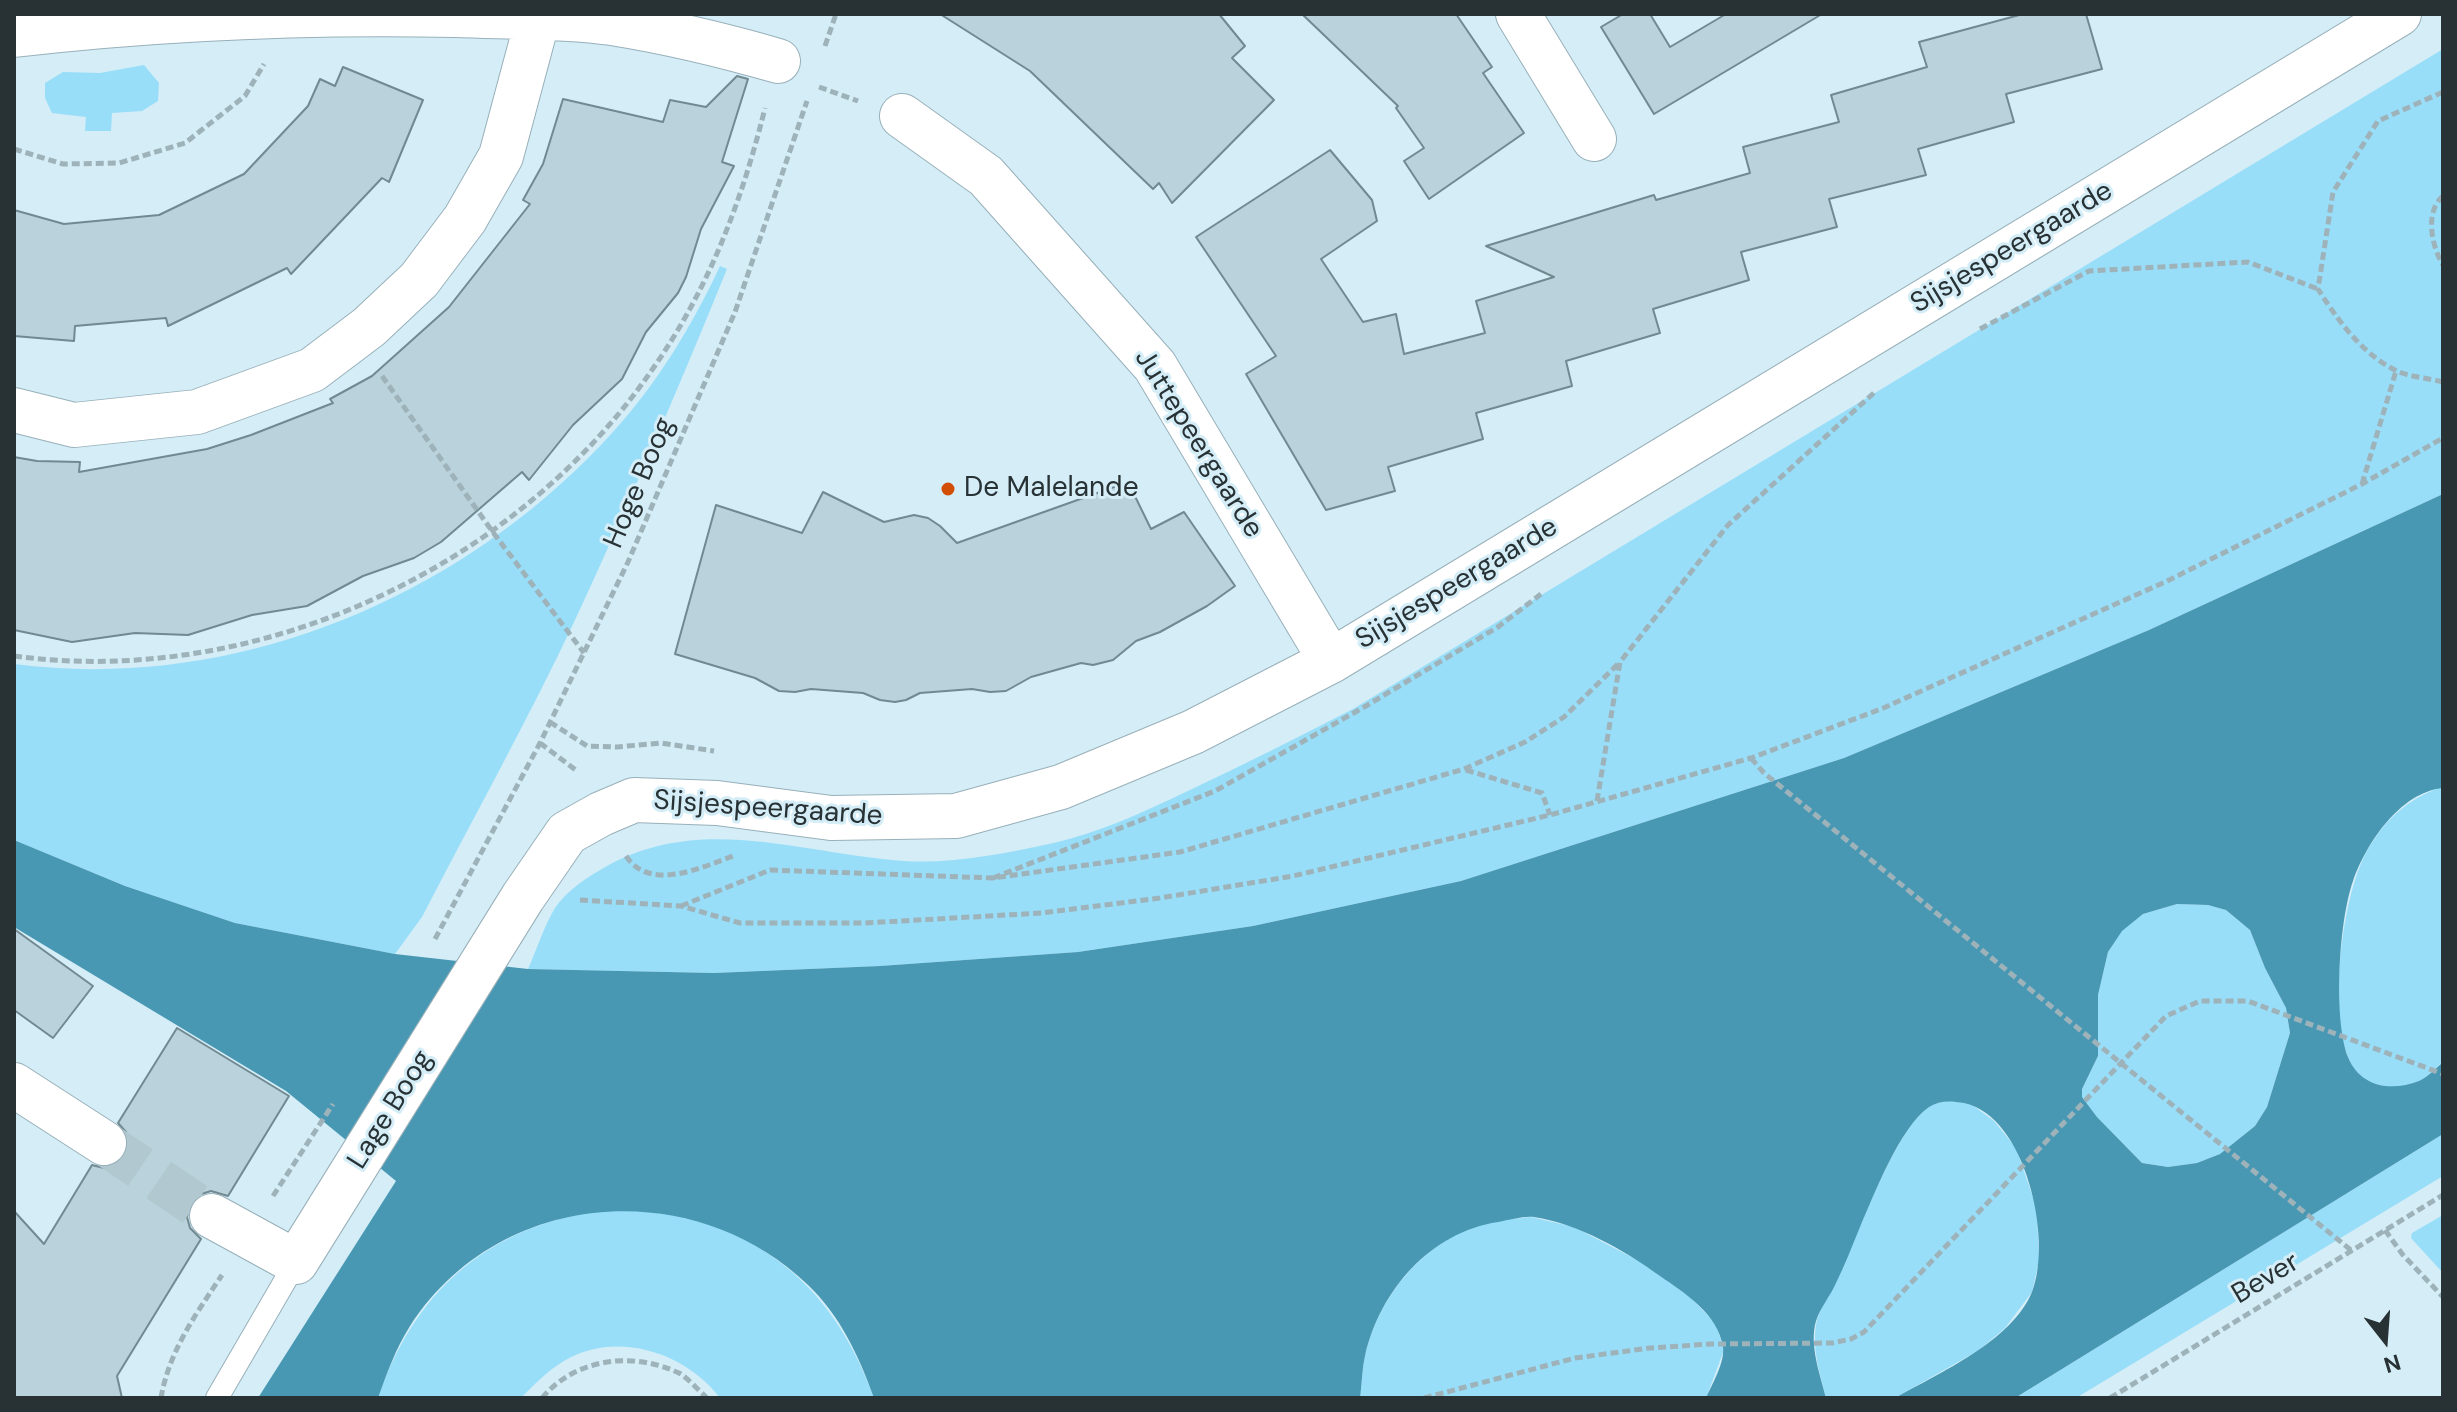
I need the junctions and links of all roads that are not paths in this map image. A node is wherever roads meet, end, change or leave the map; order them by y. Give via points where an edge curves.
1 (1518, 14) edge
2 (2399, 14) edge
3 (293, 15) edge
4 (178, 16) edge
5 (538, 18) junction
6 (77, 21) edge
7 (14, 35) edge
8 (778, 61) road end
9 (902, 116) road end
10 (1594, 139) dead end
11 (14, 410) edge
12 (1331, 661) junction
13 (486, 957) joint
14 (14, 1085) edge
15 (104, 1143) tunnel mouth
16 (229, 1226) tunnel mouth
17 (296, 1262) junction
18 (217, 1398) edge

1 - 10 street
2 - 12 street, Sijsjespeergaarde
3 - 4 street
3 - 5 street
4 - 6 street
5 - 8 street via 610,23
5 - 11 street via 501,156 465,219 419,280 355,338 312,370 197,412 74,425
6 - 7 street
9 - 12 street, Juttepeergaarde via 986,176 1155,366
12 - 13 street, Sijsjespeergaarde via 1193,732 1061,787 956,816 831,818 717,803 634,800 567,833
13 - 17 street, Lage Boog
14 - 15 street
16 - 17 street
17 - 18 lane, Lage Boog

